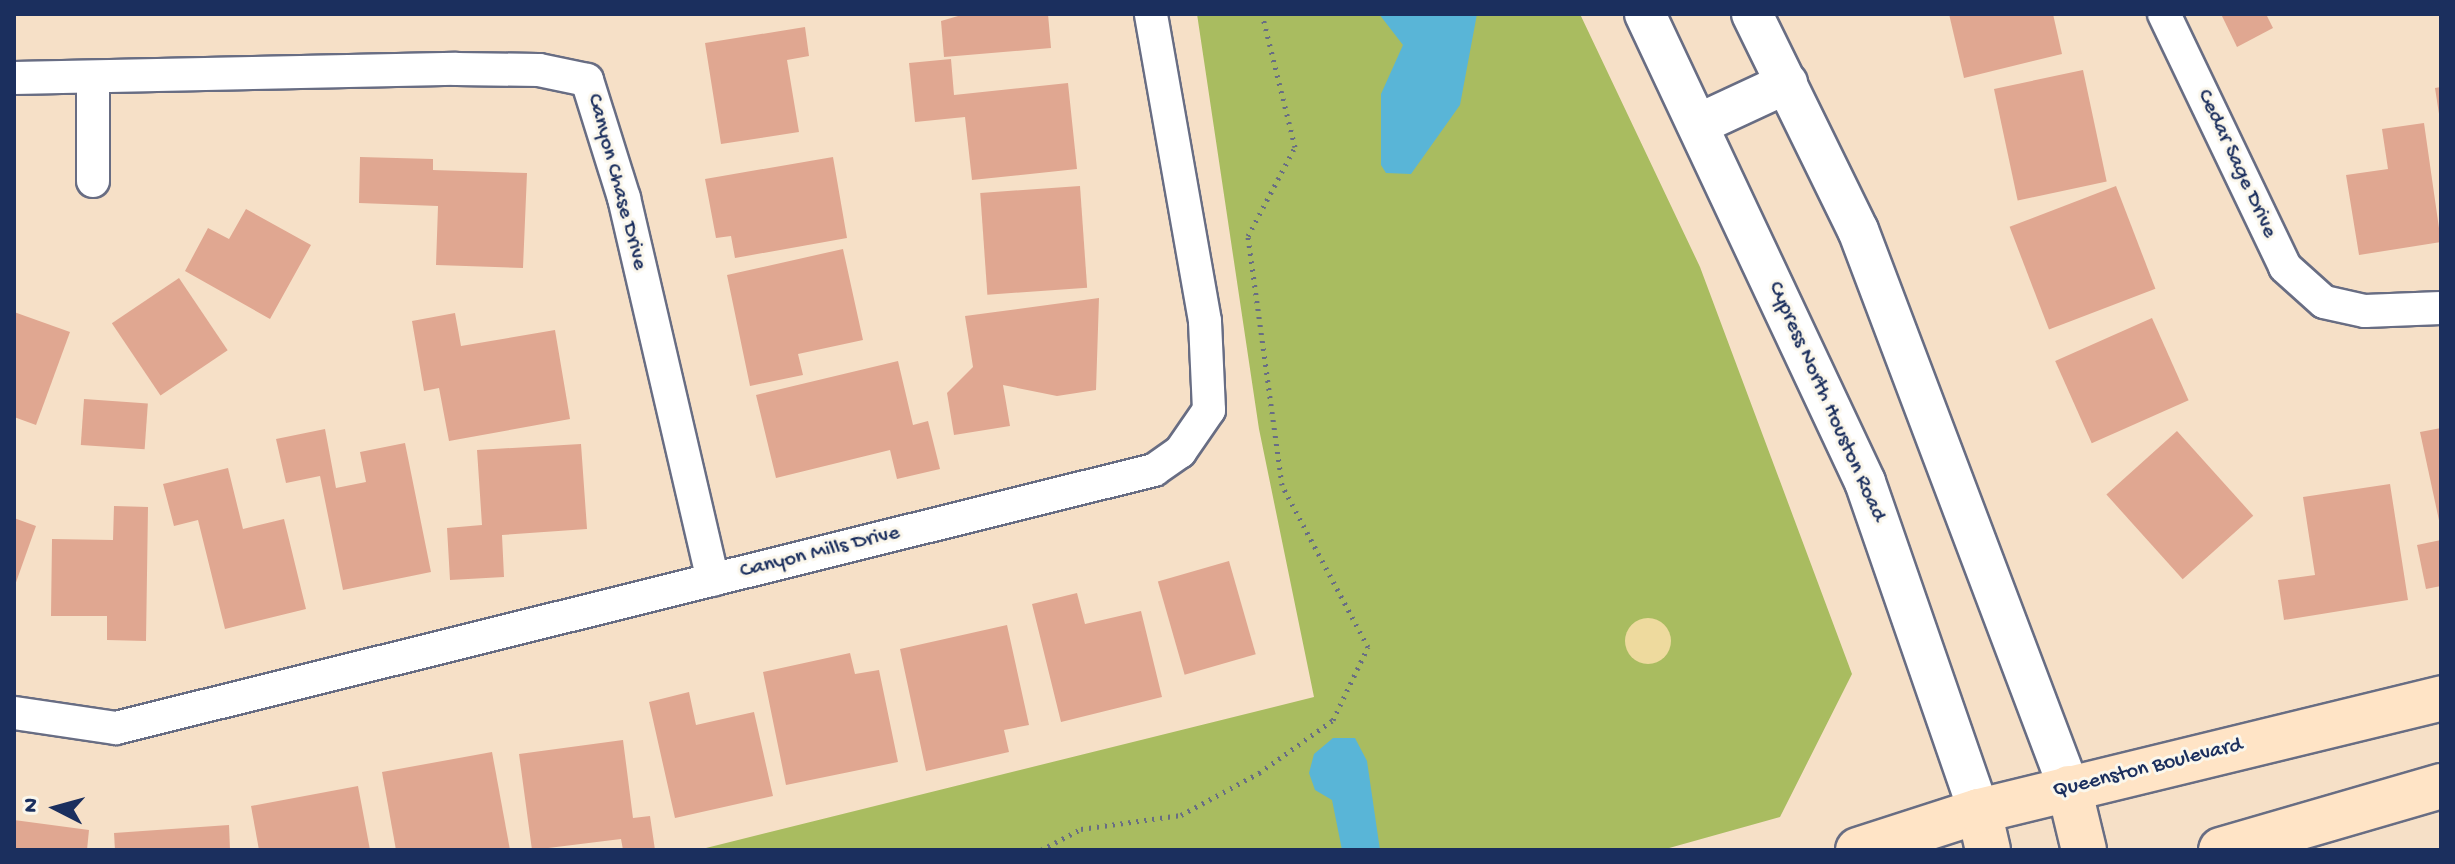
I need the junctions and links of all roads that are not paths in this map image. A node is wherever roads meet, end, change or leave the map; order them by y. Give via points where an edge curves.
1 (1151, 14) edge
2 (1645, 14) edge
3 (1752, 14) edge
4 (2164, 14) edge
5 (14, 78) edge
6 (93, 78) junction
7 (1787, 83) junction
8 (1701, 123) junction
9 (93, 181) dead end
10 (2441, 308) edge
11 (713, 580) junction
12 (2441, 698) edge
13 (14, 713) edge
14 (2441, 786) edge
15 (2069, 788) junction
16 (1984, 831) edge
17 (1858, 850) edge
18 (2084, 850) edge
19 (2221, 850) edge

1 - 11 street, Canyon Mills Drive via 1205,321 1209,410 1180,452 1154,470
2 - 8 street, Cypress North Houston Road
3 - 7 street
4 - 10 street, Cedar Sage Drive via 2285,267 2324,302 2365,311
5 - 6 street, Canyon Chase Drive
6 - 9 street
6 - 11 street, Canyon Chase Drive via 456,69 539,70 587,80 624,198
7 - 8 street
7 - 15 street via 1858,230
8 - 16 street, Cypress North Houston Road via 1865,482
11 - 13 street, Canyon Mills Drive via 116,728
12 - 15 main road, Queenston Boulevard
14 - 19 main road
15 - 16 main road, Queenston Boulevard
15 - 18 main road
16 - 17 main road, Queenston Boulevard

